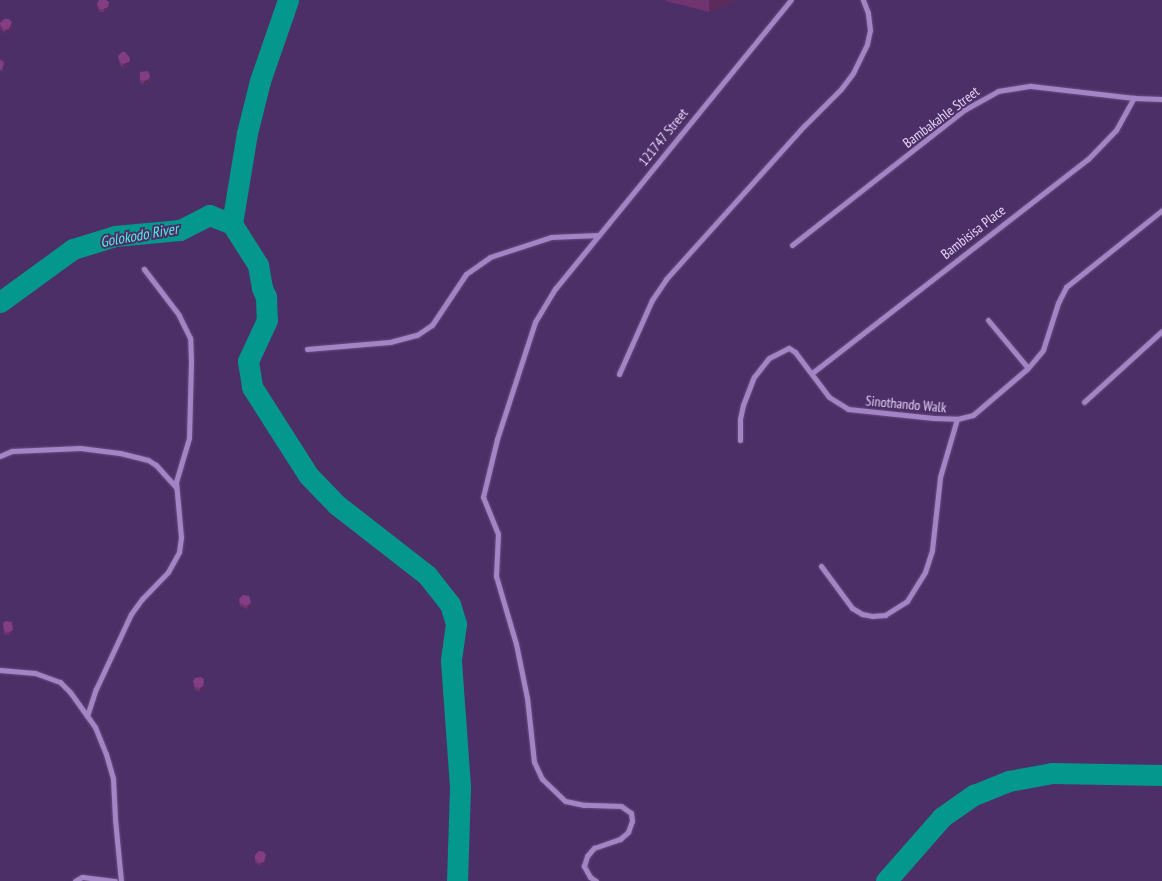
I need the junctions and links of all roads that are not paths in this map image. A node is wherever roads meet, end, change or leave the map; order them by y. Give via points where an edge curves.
1 (791, 0) edge
2 (864, 0) edge
3 (1134, 98) junction
4 (1162, 99) edge
5 (1162, 210) edge
6 (598, 235) junction
7 (792, 245) dead end
8 (144, 269) dead end
9 (988, 320) dead end
10 (1162, 331) edge
11 (307, 349) dead end
12 (1028, 368) junction
13 (812, 373) junction
14 (619, 374) dead end
15 (1084, 402) dead end
16 (957, 419) junction
17 (740, 440) dead end
18 (0, 456) edge
19 (176, 487) junction
20 (821, 566) dead end
21 (0, 670) edge
22 (87, 716) junction
23 (76, 881) edge
24 (114, 881) edge
25 (121, 881) edge
26 (596, 881) edge

1 - 6 street, 121747 Street
2 - 14 street via 870,30 853,73 666,278 652,300
3 - 4 street, Bambakahle Street
3 - 7 street, Bambakahle Street via 1031,86 998,91 964,110
3 - 13 street, Bambisisa Place via 1116,130 1088,159
5 - 12 street, Sinothando Walk via 1066,287 1043,350
6 - 11 street via 551,237 490,256 466,274 432,325 417,335 390,342
6 - 26 street, 121747 Street via 555,289 535,322 497,439 483,497 498,534 496,576 516,644 527,698 534,762 542,779 565,801 621,806 631,813 628,832 620,839 594,848 587,856 584,866
8 - 19 street via 179,315 190,338 189,438
9 - 12 street
10 - 15 street
12 - 16 street, Sinothando Walk via 981,409 966,418
13 - 16 street, Sinothando Walk via 834,401 848,409
13 - 17 street, Sinothando Walk via 792,349 778,352 758,369 742,405
16 - 20 street via 940,477 932,550 925,572 907,601 885,615 862,614 852,608
18 - 19 street via 12,452 80,448 120,454 148,460
19 - 22 street via 181,537 176,561 131,614
21 - 22 street via 35,673 60,682
22 - 25 street via 95,727 112,773
23 - 24 street via 82,878

